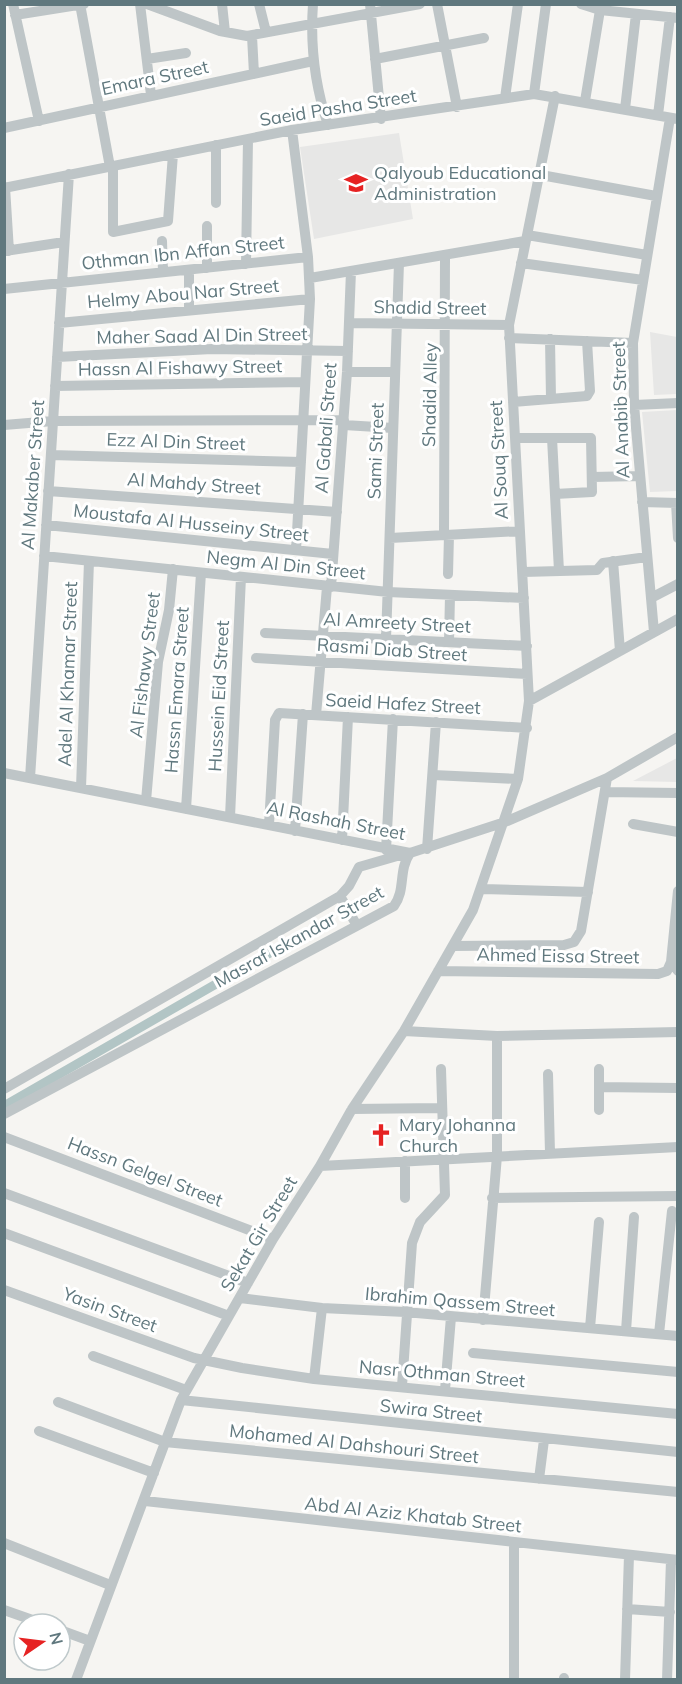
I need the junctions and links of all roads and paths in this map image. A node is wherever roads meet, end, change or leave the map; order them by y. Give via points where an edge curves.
1 (140, 4) edge
2 (147, 4) edge
3 (222, 4) edge
4 (260, 4) edge
5 (314, 4) edge
6 (420, 4) edge
7 (436, 4) edge
8 (518, 4) edge
9 (546, 4) edge
10 (581, 4) edge
11 (81, 5) edge
12 (165, 7) edge
13 (600, 7) edge
14 (370, 9) edge
15 (14, 10) edge
16 (656, 10) edge
17 (636, 14) junction
18 (674, 18) edge
19 (312, 22) junction
20 (225, 32) junction
21 (266, 32) junction
22 (252, 36) junction
23 (484, 38) dead end
24 (445, 45) junction
25 (186, 53) dead end
26 (147, 58) junction
27 (375, 59) junction
28 (313, 61) junction
29 (254, 74) junction
30 (534, 94) junction
31 (151, 95) junction
32 (555, 96) junction
33 (505, 98) junction
34 (585, 101) junction
35 (98, 107) junction
36 (457, 107) junction
37 (626, 109) junction
38 (658, 115) junction
39 (674, 118) edge
40 (381, 119) junction
41 (39, 121) junction
42 (328, 125) junction
43 (5, 127) edge
44 (292, 130) junction
45 (248, 139) junction
46 (216, 145) junction
47 (173, 154) junction
48 (112, 166) junction
49 (69, 174) junction
50 (541, 175) junction
51 (5, 188) edge
52 (656, 196) junction
53 (216, 203) dead end
54 (207, 226) dead end
55 (526, 238) junction
56 (162, 240) dead end
57 (64, 242) junction
58 (7, 251) edge
59 (647, 255) junction
60 (446, 256) junction
61 (308, 257) junction
62 (520, 262) junction
63 (399, 263) junction
64 (246, 264) junction
65 (207, 268) junction
66 (189, 270) junction
67 (351, 271) junction
68 (163, 272) junction
69 (310, 278) junction
70 (643, 280) junction
71 (62, 283) junction
72 (4, 288) edge
73 (310, 299) junction
74 (189, 310) junction
75 (59, 323) junction
76 (350, 323) junction
77 (397, 324) junction
78 (447, 325) junction
79 (509, 326) junction
80 (509, 338) junction
81 (550, 339) junction
82 (587, 341) junction
83 (633, 343) junction
84 (307, 350) junction
85 (348, 351) junction
86 (57, 357) junction
87 (347, 372) junction
88 (395, 372) junction
89 (305, 382) junction
90 (55, 386) junction
91 (551, 399) junction
92 (513, 402) junction
93 (678, 403) edge
94 (634, 405) junction
95 (303, 420) junction
96 (53, 421) junction
97 (344, 422) junction
98 (4, 425) edge
99 (393, 428) junction
100 (514, 438) junction
101 (552, 438) junction
102 (51, 455) junction
103 (301, 462) junction
104 (640, 476) junction
105 (592, 477) junction
106 (48, 491) junction
107 (555, 494) junction
108 (642, 502) junction
109 (677, 503) edge
110 (298, 508) junction
111 (337, 512) junction
112 (46, 525) junction
113 (520, 531) junction
114 (446, 535) junction
115 (678, 535) edge
116 (390, 538) junction
117 (296, 550) junction
118 (333, 554) junction
119 (44, 556) junction
120 (647, 557) junction
121 (89, 561) junction
122 (613, 561) junction
123 (173, 569) junction
124 (559, 571) junction
125 (523, 572) junction
126 (201, 573) junction
127 (448, 574) dead end
128 (242, 577) junction
129 (678, 584) edge
130 (329, 587) junction
131 (388, 592) junction
132 (450, 595) junction
133 (524, 598) junction
134 (651, 598) junction
135 (678, 619) edge
136 (654, 632) junction
137 (265, 633) dead end
138 (322, 636) junction
139 (386, 639) junction
140 (449, 642) junction
141 (527, 646) junction
142 (620, 651) junction
143 (256, 658) dead end
144 (320, 662) junction
145 (527, 674) junction
146 (529, 701) junction
147 (303, 714) junction
148 (316, 715) junction
149 (348, 717) junction
150 (393, 719) junction
151 (436, 722) junction
152 (527, 728) junction
153 (678, 737) edge
154 (4, 773) edge
155 (433, 775) junction
156 (607, 777) junction
157 (30, 778) junction
158 (518, 779) junction
159 (81, 788) junction
160 (605, 792) junction
161 (678, 793) edge
162 (146, 801) junction
163 (186, 809) junction
164 (230, 817) junction
165 (505, 822) junction
166 (633, 824) dead end
167 (269, 825) junction
168 (295, 831) junction
169 (678, 832) edge
170 (342, 840) junction
171 (427, 849) junction
172 (386, 850) junction
173 (410, 853) junction
174 (483, 889) junction
175 (678, 891) edge
176 (588, 892) junction
177 (340, 896) junction
178 (356, 924) junction
179 (675, 943) edge
180 (453, 946) junction
181 (674, 967) edge
182 (438, 971) junction
183 (404, 1031) junction
184 (678, 1032) edge
185 (497, 1036) junction
186 (441, 1069) dead end
187 (599, 1069) dead end
188 (548, 1074) dead end
189 (599, 1087) junction
190 (678, 1088) edge
191 (4, 1089) edge
192 (441, 1108) junction
193 (352, 1109) junction
194 (599, 1110) dead end
195 (4, 1113) edge
196 (4, 1137) edge
197 (678, 1147) edge
198 (550, 1153) junction
199 (497, 1156) junction
200 (442, 1159) junction
201 (405, 1161) junction
202 (320, 1166) junction
203 (4, 1193) edge
204 (678, 1196) edge
205 (405, 1198) dead end
206 (492, 1198) junction
207 (672, 1211) dead end
208 (634, 1217) dead end
209 (599, 1222) dead end
210 (4, 1233) edge
211 (273, 1239) junction
212 (248, 1283) junction
213 (4, 1290) edge
214 (240, 1298) junction
215 (322, 1308) junction
216 (405, 1312) junction
217 (229, 1316) junction
218 (451, 1317) junction
219 (483, 1320) junction
220 (590, 1329) junction
221 (626, 1331) junction
222 (659, 1334) junction
223 (678, 1336) edge
224 (473, 1353) dead end
225 (93, 1356) dead end
226 (204, 1359) junction
227 (678, 1372) edge
228 (314, 1379) junction
229 (402, 1386) junction
230 (186, 1390) junction
231 (445, 1390) junction
232 (181, 1400) junction
233 (58, 1402) dead end
234 (678, 1414) edge
235 (39, 1431) dead end
236 (544, 1440) junction
237 (165, 1442) junction
238 (678, 1452) edge
239 (154, 1473) junction
240 (539, 1479) junction
241 (678, 1492) edge
242 (145, 1501) junction
243 (514, 1542) junction
244 (4, 1543) edge
245 (629, 1555) junction
246 (674, 1560) edge
247 (110, 1585) junction
248 (627, 1608) junction
249 (670, 1611) junction
250 (72, 1634) edge
251 (90, 1641) junction
252 (673, 1668) edge
253 (76, 1680) edge
254 (513, 1680) edge
255 (625, 1680) edge
256 (667, 1680) edge

1 - 26 street
2 - 12 street
3 - 20 street
4 - 21 street
5 - 19 street
6 - 14 street
7 - 24 street
8 - 33 street
9 - 30 street
10 - 13 street
11 - 15 street
11 - 35 street
12 - 20 street
13 - 17 street
13 - 34 street
14 - 19 street
14 - 27 street
15 - 41 street
16 - 17 street
16 - 18 street
17 - 37 street
18 - 38 street
19 - 21 street
19 - 28 street
20 - 22 street
21 - 22 street
22 - 29 street
23 - 24 street
24 - 27 street
24 - 36 street
25 - 26 street
26 - 31 street
27 - 40 street
28 - 29 street, Emara Street
28 - 42 street
29 - 31 street, Emara Street
30 - 32 street, Saeid Pasha Street
30 - 33 street, Saeid Pasha Street
31 - 35 street, Emara Street
32 - 34 street, Saeid Pasha Street
32 - 50 street, Al Souq Street
33 - 36 street, Saeid Pasha Street
34 - 37 street, Saeid Pasha Street
35 - 41 street, Emara Street
35 - 48 street
36 - 40 street, Saeid Pasha Street
37 - 38 street, Saeid Pasha Street
38 - 39 street, Saeid Pasha Street
39 - 52 street, Al Anabib Street
40 - 42 street, Saeid Pasha Street
41 - 43 street, Emara Street
42 - 44 street, Saeid Pasha Street
44 - 45 street, Saeid Pasha Street
44 - 61 street
45 - 46 street, Saeid Pasha Street
45 - 64 street
46 - 47 street, Saeid Pasha Street
46 - 53 street
47 - 48 street, Saeid Pasha Street
47 - 48 street via 168,221 113,231
48 - 49 street, Saeid Pasha Street
49 - 51 street, Saeid Pasha Street
49 - 57 street, Al Makaber Street
50 - 52 street
50 - 55 street, Al Souq Street
51 - 58 street
52 - 59 street, Al Anabib Street
54 - 65 street
55 - 59 street
55 - 60 street
55 - 62 street, Al Souq Street
56 - 68 street
57 - 58 street
57 - 71 street, Al Makaber Street
59 - 70 street, Al Anabib Street
60 - 63 street
60 - 78 street, Shadid Alley
61 - 64 street, Othman Ibn Affan Street
61 - 69 street
62 - 70 street
62 - 79 street, Al Souq Street
63 - 67 street
63 - 77 street, Sami Street
64 - 65 street, Othman Ibn Affan Street
65 - 66 street, Othman Ibn Affan Street
66 - 68 street, Othman Ibn Affan Street
66 - 74 street
67 - 69 street
67 - 76 street, Al Gabali Street
68 - 71 street, Othman Ibn Affan Street
69 - 73 street
70 - 83 street, Al Anabib Street
71 - 72 street, Othman Ibn Affan Street
71 - 75 street, Al Makaber Street
73 - 74 street, Helmy Abou Nar Street
73 - 84 street
74 - 75 street, Helmy Abou Nar Street
75 - 86 street, Al Makaber Street
76 - 77 street, Shadid Street
76 - 85 street, Al Gabali Street
77 - 78 street, Shadid Street
77 - 88 street, Sami Street
78 - 79 street, Shadid Street
78 - 114 street, Shadid Alley
79 - 80 street, Al Souq Street
80 - 81 street
80 - 92 street, Al Souq Street
81 - 82 street
81 - 91 street
82 - 83 street
82 - 91 street via 590,393 585,397
83 - 94 street, Al Anabib Street
84 - 85 street, Maher Saad Al Din Street
84 - 86 street, Maher Saad Al Din Street via 189,349
84 - 89 street
85 - 87 street, Al Gabali Street
86 - 90 street, Al Makaber Street
87 - 88 street
87 - 97 street, Al Gabali Street
88 - 99 street, Sami Street
89 - 90 street, Hassn Al Fishawy Street
89 - 95 street
90 - 96 street, Al Makaber Street
91 - 92 street
92 - 100 street, Al Souq Street
93 - 94 street
94 - 104 street, Al Anabib Street
95 - 96 street
95 - 97 street
95 - 103 street
96 - 98 street
96 - 102 street, Al Makaber Street
97 - 99 street
97 - 111 street, Al Gabali Street
99 - 116 street, Sami Street
100 - 101 street
100 - 113 street, Al Souq Street
101 - 105 street via 590,438
101 - 107 street
102 - 103 street, Ezz Al Din Street
102 - 106 street, Al Makaber Street
103 - 110 street
104 - 105 street
104 - 108 street, Al Anabib Street
105 - 107 street via 591,493
106 - 110 street, Al Mahdy Street
106 - 112 street, Al Makaber Street
107 - 124 street
108 - 109 street
108 - 120 street, Al Anabib Street
109 - 115 street
110 - 111 street, Al Mahdy Street
110 - 117 street
111 - 118 street, Al Gabali Street
112 - 117 street, Moustafa Al Husseiny Street
112 - 119 street, Al Makaber Street
113 - 114 street
113 - 125 street, Al Souq Street
114 - 116 street
114 - 127 street, Shadid Alley
116 - 131 street, Sami Street
117 - 118 street, Moustafa Al Husseiny Street
118 - 130 street, Al Gabali Street
119 - 121 street, Negm Al Din Street
119 - 157 street, Al Makaber Street
120 - 122 street
120 - 134 street, Al Anabib Street
121 - 123 street, Negm Al Din Street
121 - 159 street, Adel Al Khamar Street
122 - 124 street via 603,562 597,570
122 - 142 street
123 - 126 street, Negm Al Din Street
123 - 162 street, Al Fishawy Street via 158,662
124 - 125 street
125 - 133 street, Al Souq Street
126 - 128 street, Negm Al Din Street
126 - 163 street, Hassn Emara Street
128 - 130 street, Negm Al Din Street
128 - 164 street, Hussein Eid Street
129 - 134 street
130 - 131 street, Negm Al Din Street
130 - 138 street, Al Gabali Street
131 - 132 street, Negm Al Din Street
131 - 139 street, Sami Street
132 - 133 street, Negm Al Din Street
132 - 140 street
133 - 141 street, Al Souq Street
134 - 136 street, Al Anabib Street
135 - 136 street
136 - 142 street
137 - 138 street, Al Amreety Street
138 - 139 street, Al Amreety Street
138 - 144 street, Al Gabali Street
139 - 140 street, Al Amreety Street
140 - 141 street, Al Amreety Street
141 - 145 street, Al Souq Street
142 - 146 street
143 - 144 street, Rasmi Diab Street
144 - 145 street, Rasmi Diab Street
144 - 148 street, Al Gabali Street
145 - 146 street, Al Souq Street
146 - 152 street, Al Souq Street
147 - 148 street, Saeid Hafez Street
147 - 167 street, Saeid Hafez Street via 278,714 275,720
147 - 168 street
148 - 149 street, Saeid Hafez Street
149 - 150 street, Saeid Hafez Street
149 - 170 street
150 - 151 street, Saeid Hafez Street
150 - 172 street
151 - 152 street, Saeid Hafez Street
151 - 155 street
152 - 158 street, Al Souq Street
153 - 156 street, Al Rashah Street
154 - 157 street, Al Rashah Street
155 - 158 street
155 - 171 street
156 - 160 street
156 - 165 street, Al Rashah Street
157 - 159 street, Al Rashah Street
158 - 165 street, Al Souq Street
159 - 162 street, Al Rashah Street
160 - 161 street
160 - 176 street
162 - 163 street, Al Rashah Street
163 - 164 street, Al Rashah Street
164 - 167 street, Al Rashah Street
165 - 171 street, Al Rashah Street
165 - 174 street, Sekat Gir Street
166 - 169 street
167 - 168 street, Al Rashah Street
168 - 170 street, Al Rashah Street
170 - 172 street, Al Rashah Street
171 - 173 street, Al Rashah Street
172 - 173 street, Al Rashah Street
173 - 177 street, Masraf Iskandar Street via 359,867
173 - 178 street, Masraf Iskandar Street via 401,871 399,899
174 - 176 street
174 - 180 street, Sekat Gir Street
175 - 179 street
176 - 180 street via 581,931 574,942
177 - 178 street
177 - 191 street, Masraf Iskandar Street
178 - 195 street, Masraf Iskandar Street
179 - 181 street
180 - 182 street, Sekat Gir Street
181 - 182 street, Ahmed Eissa Street via 658,974
182 - 183 street, Sekat Gir Street
183 - 185 street
183 - 193 street, Sekat Gir Street
184 - 185 street
185 - 199 street
186 - 192 street
187 - 189 street
188 - 198 street
189 - 190 street
189 - 194 street
192 - 193 street
192 - 200 street
193 - 202 street, Sekat Gir Street
196 - 211 street, Hassn Gelgel Street
197 - 198 street
198 - 199 street
199 - 200 street
199 - 206 street
200 - 201 street
200 - 216 street via 445,1195 415,1231
201 - 202 street
201 - 205 street
202 - 211 street, Sekat Gir Street
203 - 212 street
204 - 206 street
206 - 219 street
207 - 222 street
208 - 221 street
209 - 220 street
210 - 217 street
211 - 212 street, Sekat Gir Street
212 - 214 street, Sekat Gir Street
213 - 226 street, Yasin Street
214 - 215 street, Ibrahim Qassem Street
214 - 217 street, Sekat Gir Street
215 - 216 street, Ibrahim Qassem Street
215 - 228 street
216 - 218 street, Ibrahim Qassem Street
216 - 229 street
217 - 226 street, Sekat Gir Street
218 - 219 street, Ibrahim Qassem Street
218 - 231 street
219 - 220 street, Ibrahim Qassem Street
220 - 221 street, Ibrahim Qassem Street
221 - 222 street, Ibrahim Qassem Street
222 - 223 street, Ibrahim Qassem Street
224 - 227 street
225 - 230 street
226 - 228 street, Nasr Othman Street
226 - 230 street, Sekat Gir Street
228 - 229 street, Nasr Othman Street
229 - 231 street, Nasr Othman Street
230 - 232 street, Sekat Gir Street
231 - 234 street, Nasr Othman Street
232 - 236 street, Swira Street
232 - 237 street, Sekat Gir Street
233 - 237 street, Mohamed Al Dahshouri Street
235 - 239 street
236 - 238 street, Swira Street
236 - 240 street
237 - 239 street, Sekat Gir Street
237 - 240 street, Mohamed Al Dahshouri Street
239 - 242 street, Sekat Gir Street
240 - 241 street, Mohamed Al Dahshouri Street
242 - 243 street, Abd Al Aziz Khatab Street
242 - 247 street, Sekat Gir Street
243 - 245 street, Abd Al Aziz Khatab Street
243 - 254 street
244 - 247 street
245 - 246 street, Abd Al Aziz Khatab Street
245 - 248 street
246 - 249 street
247 - 251 street, Sekat Gir Street
248 - 249 street
248 - 255 street
249 - 252 street
250 - 251 street
251 - 253 street, Sekat Gir Street
252 - 256 street

